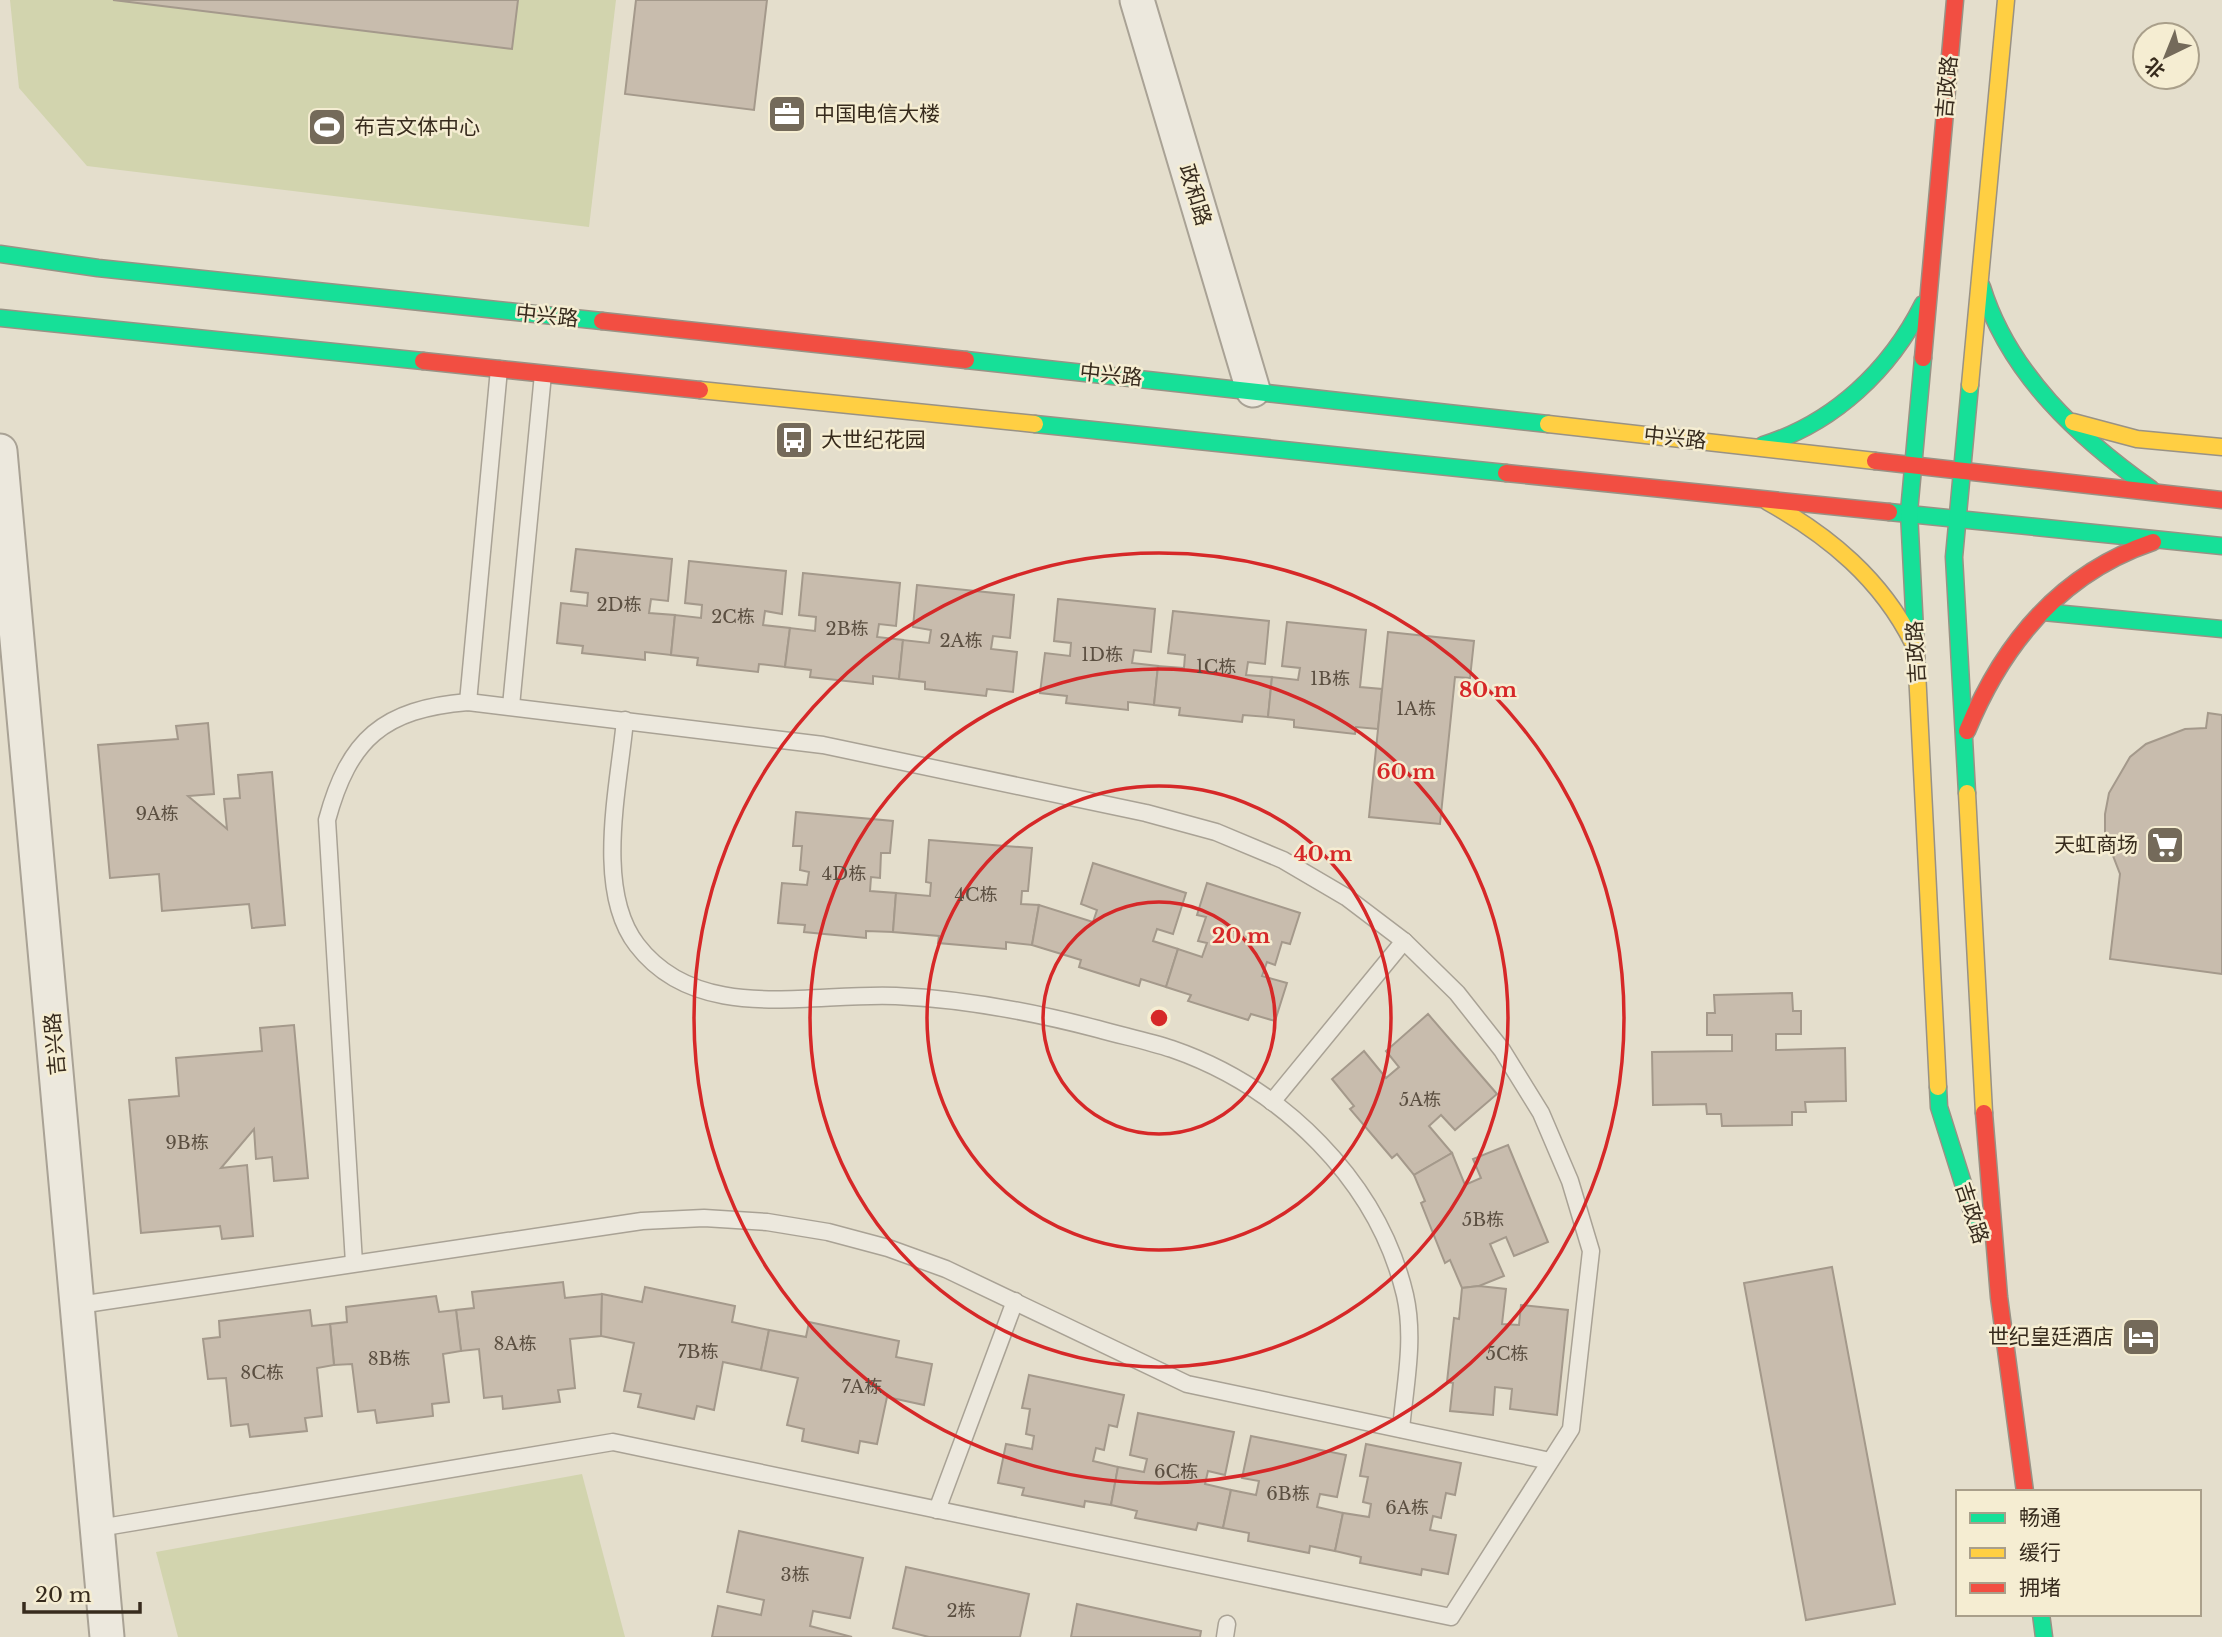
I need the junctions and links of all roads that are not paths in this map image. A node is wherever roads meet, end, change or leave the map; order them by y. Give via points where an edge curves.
1 (1137, 0) edge
2 (1955, 0) edge
3 (2006, 0) edge
4 (0, 254) edge
5 (1980, 277) junction
6 (1929, 285) junction
7 (0, 318) edge
8 (499, 369) junction
9 (543, 374) junction
10 (1253, 390) junction
11 (2068, 420) junction
12 (1753, 447) junction
13 (2222, 447) edge
14 (0, 451) edge
15 (1913, 465) junction
16 (1961, 470) junction
17 (2155, 493) junction
18 (1749, 496) junction
19 (2222, 500) edge
20 (1909, 512) junction
21 (1956, 517) junction
22 (2162, 540) junction
23 (2222, 546) edge
24 (2043, 612) junction
25 (2222, 629) edge
26 (1916, 649) junction
27 (468, 702) junction
28 (511, 706) junction
29 (625, 720) junction
30 (1964, 740) junction
31 (1405, 941) junction
32 (1272, 1102) junction
33 (354, 1264) junction
34 (1999, 1297) junction
35 (1015, 1301) junction
36 (79, 1305) junction
37 (1401, 1429) junction
38 (1550, 1461) junction
39 (2025, 1490) edge
40 (937, 1510) junction
41 (99, 1528) junction
42 (2041, 1616) edge
43 (107, 1637) edge
44 (2044, 1637) edge

1 - 10 street, 政和路
2 - 6 main road, 吉政路
3 - 5 main road, 吉政路
4 - 10 main road, 中兴路 via 111,270
5 - 11 main road via 1989,312 2011,350
5 - 16 main road, 吉政路
6 - 12 main road via 1901,343 1856,391 1810,427
6 - 15 main road, 吉政路
7 - 8 main road
8 - 9 main road
8 - 27 lane
9 - 18 main road
9 - 28 lane
10 - 12 main road, 中兴路
11 - 13 main road via 2126,438
11 - 17 main road via 2106,458
12 - 15 main road, 中兴路
14 - 36 street, 吉兴路
15 - 16 main road, 中兴路
15 - 20 main road, 吉政路
16 - 17 main road, 中兴路
16 - 21 main road, 吉政路
17 - 19 main road, 中兴路
18 - 20 main road
18 - 26 main road via 1786,512 1839,551 1891,604
20 - 21 main road
20 - 26 main road, 吉政路
21 - 22 main road
21 - 30 main road, 吉政路
22 - 23 main road
22 - 24 main road via 2137,545 2097,565
24 - 25 main road
24 - 30 main road via 1997,671
26 - 34 main road, 吉政路 via 1939,1107
27 - 28 lane
27 - 33 lane via 427,706 379,730 359,747 338,781 327,820
28 - 29 lane
29 - 31 lane via 822,745 1205,829 1283,860 1346,897
29 - 32 lane via 612,859 616,904 636,945 669,976 710,995 896,996 1037,1013 1173,1049 1225,1072
30 - 34 main road, 吉政路
31 - 32 lane
31 - 38 lane via 1457,992 1502,1050 1534,1103 1570,1181 1591,1251 1571,1429
32 - 37 lane via 1315,1138 1352,1181 1381,1228 1405,1294 1410,1331
33 - 35 lane via 642,1221 717,1219 767,1222 876,1245 946,1269
33 - 36 lane
34 - 39 main road, 吉政路
35 - 37 lane via 1187,1384
35 - 40 lane
36 - 41 street, 吉兴路
37 - 38 lane
38 - 40 lane via 1451,1617
40 - 41 lane via 613,1442
41 - 43 street, 吉兴路
42 - 44 main road

